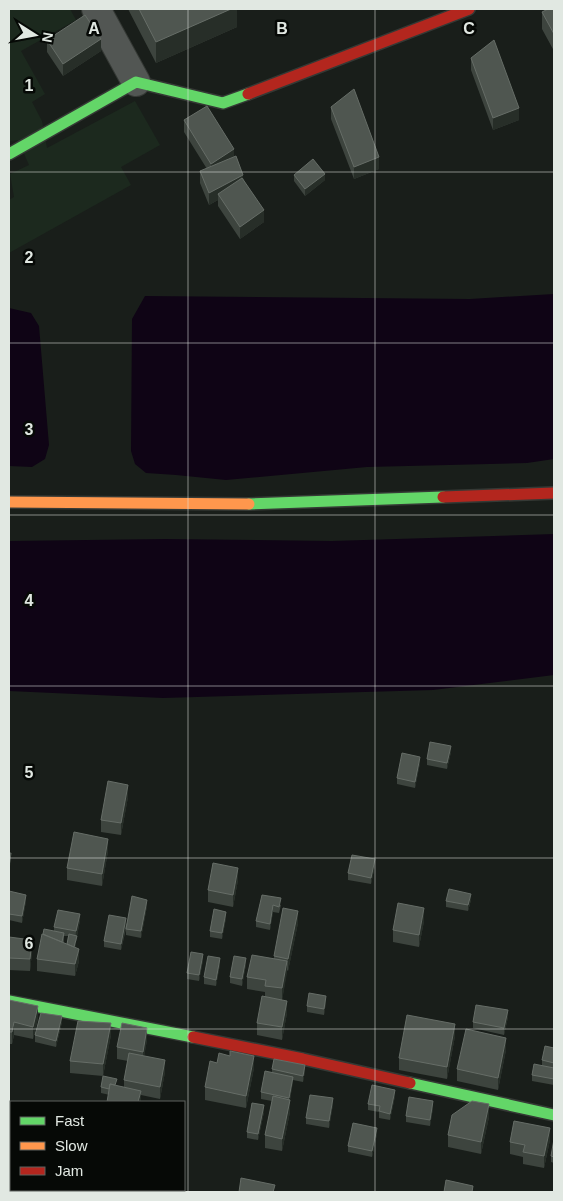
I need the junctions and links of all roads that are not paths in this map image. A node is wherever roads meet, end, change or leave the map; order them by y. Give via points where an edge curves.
1 (96, 9) edge
2 (468, 9) edge
3 (136, 82) junction
4 (9, 154) edge
5 (554, 493) edge
6 (9, 502) edge
7 (9, 1001) edge
8 (554, 1115) edge

1 - 3 street
2 - 3 street via 223,103
3 - 4 street
5 - 6 street via 267,504
7 - 8 street via 303,1058

